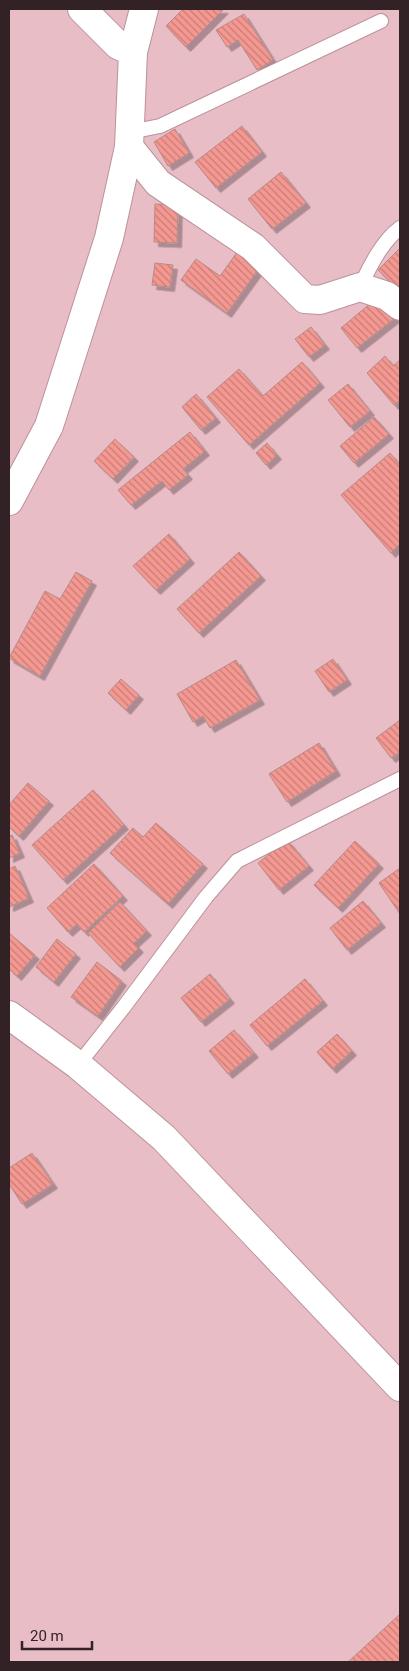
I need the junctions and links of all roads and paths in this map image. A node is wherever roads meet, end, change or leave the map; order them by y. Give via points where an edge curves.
1 (82, 9) edge
2 (144, 9) edge
3 (381, 21) dead end
4 (133, 52) junction
5 (130, 139) junction
6 (400, 228) edge
7 (360, 288) junction
8 (400, 306) edge
9 (9, 501) edge
10 (400, 778) edge
11 (9, 1015) edge
12 (78, 1065) junction
13 (400, 1387) edge

1 - 4 street via 118,45
2 - 4 street
3 - 5 lane
4 - 5 street
5 - 7 street via 158,182 253,247 305,299 320,300
5 - 9 street via 109,238 49,426
6 - 7 lane via 371,263
7 - 8 street via 387,296
10 - 12 lane via 237,861
11 - 12 street
12 - 13 street via 164,1138

